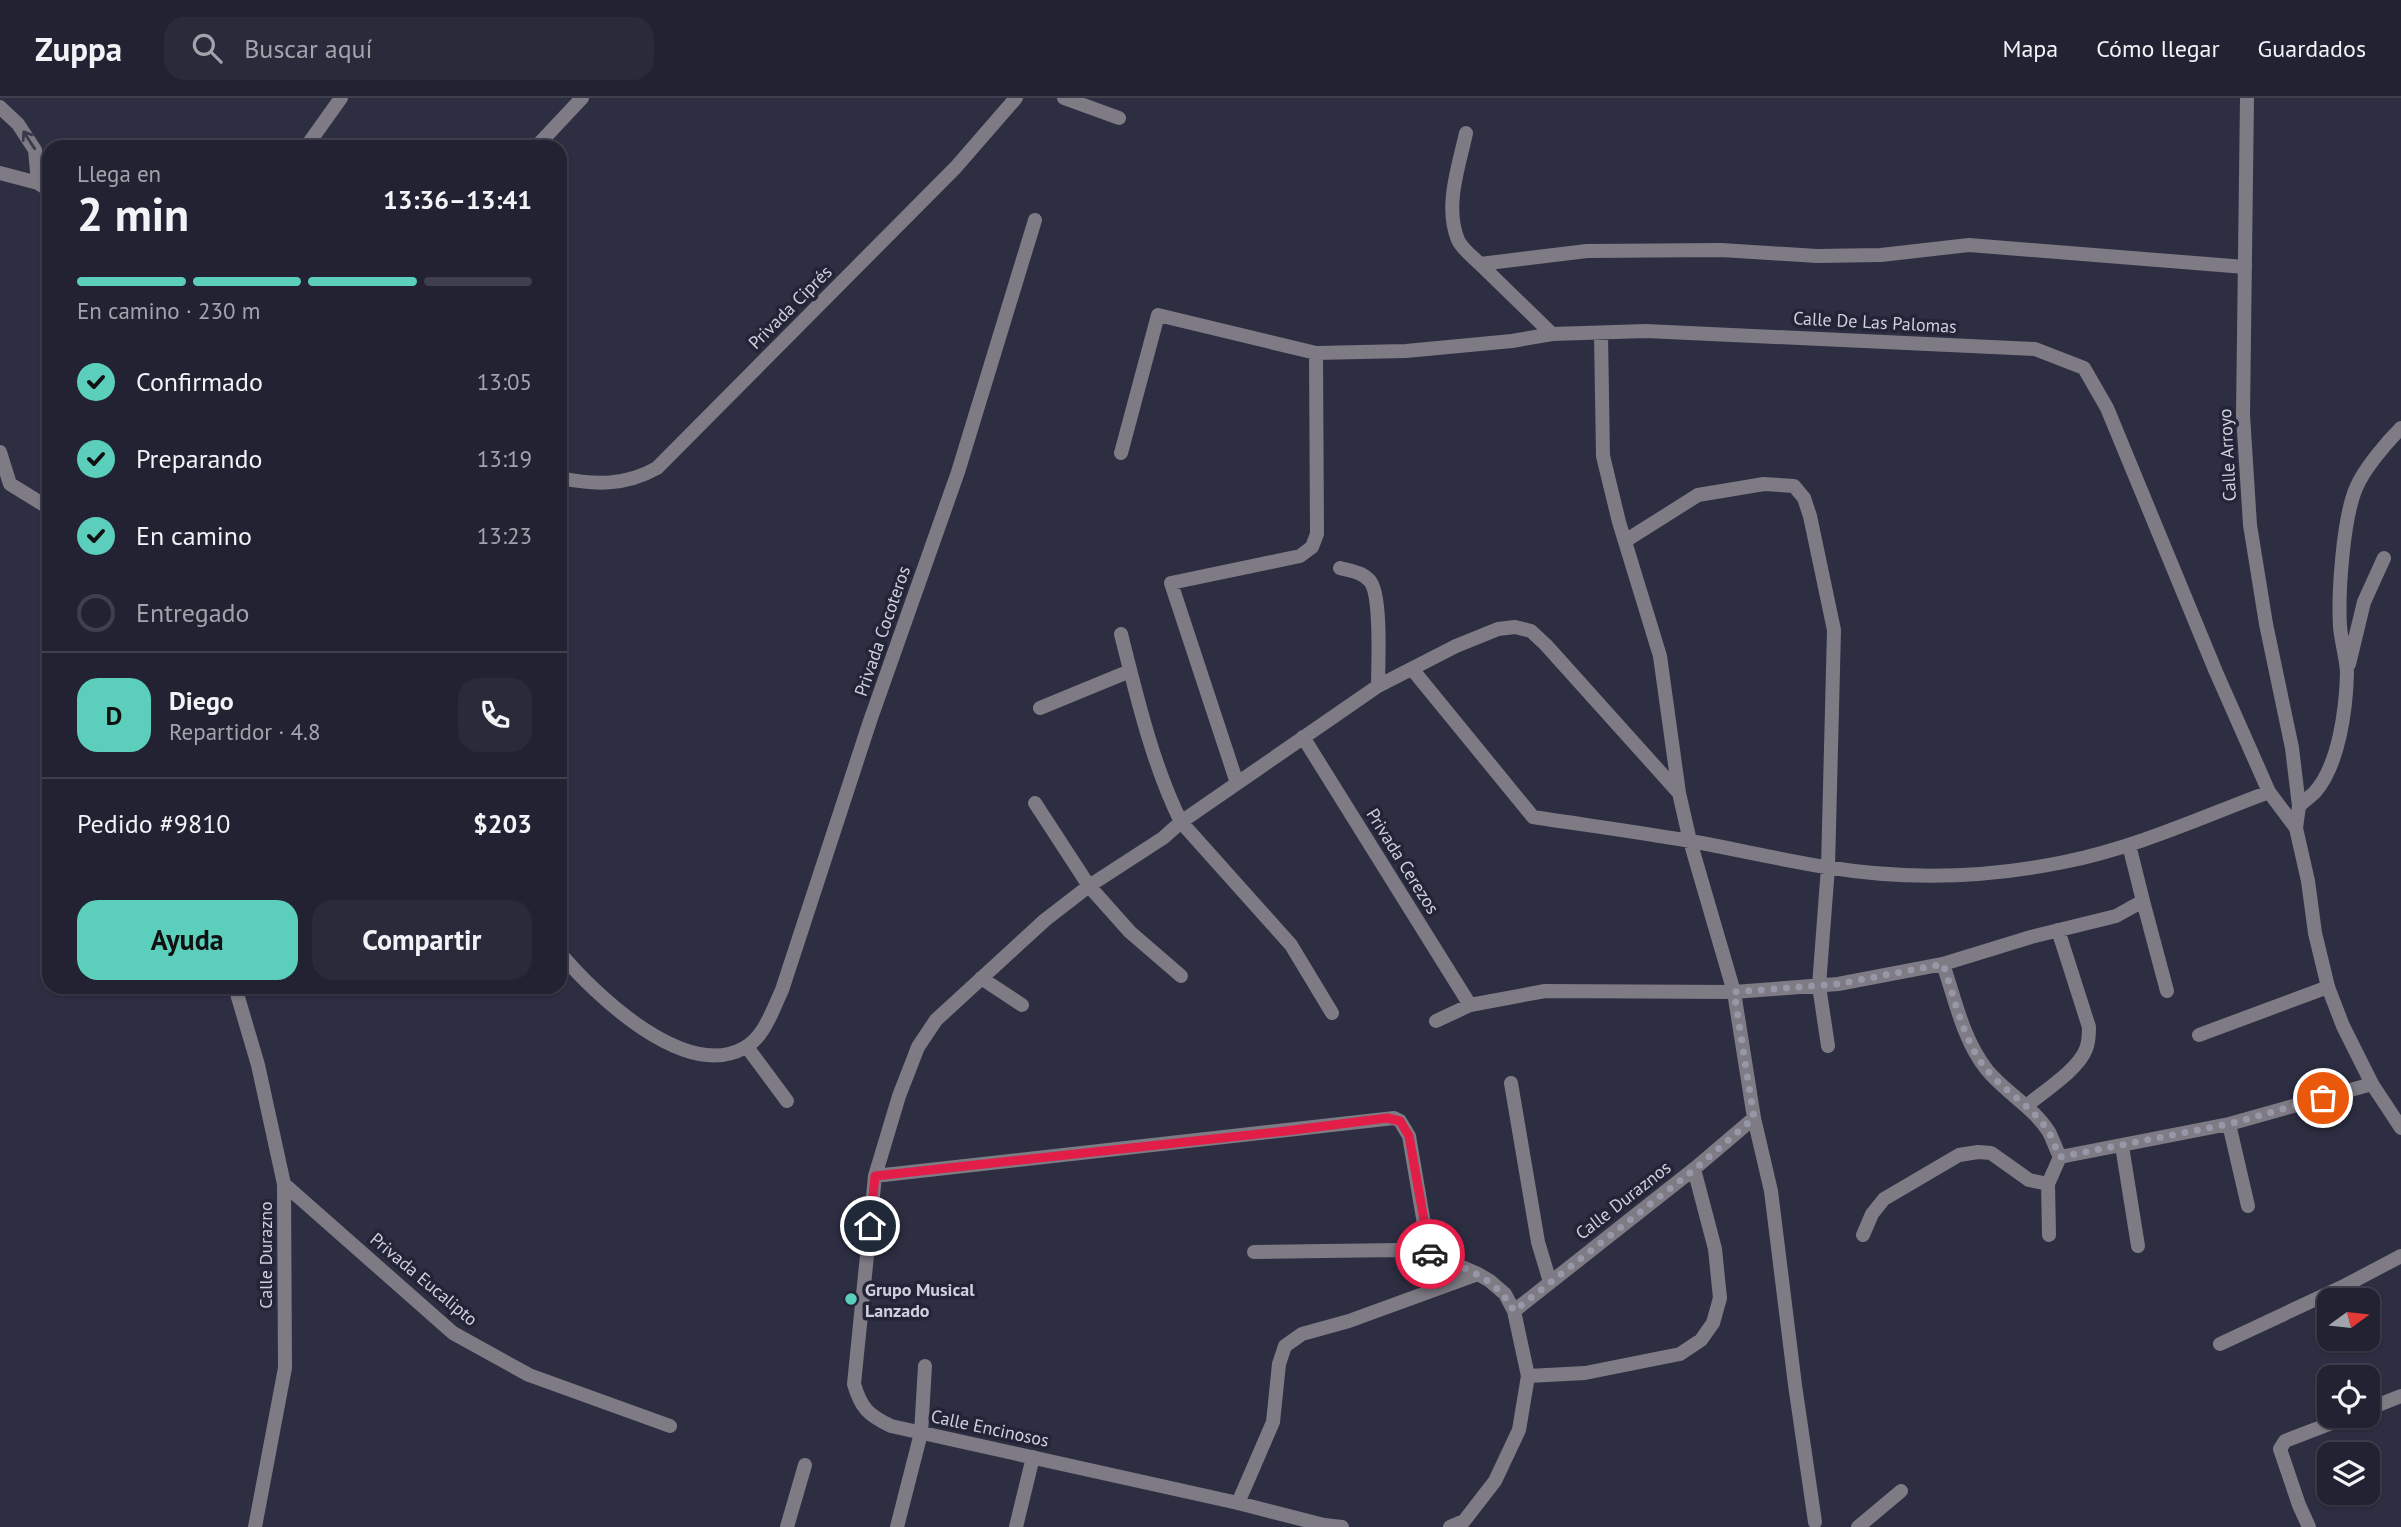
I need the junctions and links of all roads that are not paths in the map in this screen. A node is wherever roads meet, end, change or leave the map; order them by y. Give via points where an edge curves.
1 (341, 98) edge
2 (582, 98) edge
3 (1016, 98) edge
4 (1064, 98) edge
5 (2248, 98) edge
6 (0, 107) edge
7 (1119, 118) dead end
8 (1466, 133) dead end
9 (311, 140) edge
10 (543, 140) edge
11 (0, 173) edge
12 (42, 177) edge
13 (42, 185) edge
14 (1035, 220) dead end
15 (1480, 264) junction
16 (2245, 268) junction
17 (1552, 334) junction
18 (1601, 334) junction
19 (1316, 353) junction
20 (2401, 428) edge
21 (0, 452) edge
22 (1121, 453) dead end
23 (567, 479) edge
24 (42, 504) edge
25 (1625, 541) junction
26 (2384, 558) dead end
27 (1340, 568) dead end
28 (1121, 634) dead end
29 (1412, 669) junction
30 (1130, 671) junction
31 (2347, 672) junction
32 (1378, 686) junction
33 (1040, 708) dead end
34 (1303, 737) junction
35 (1237, 783) junction
36 (2269, 792) junction
37 (1679, 793) junction
38 (1035, 803) dead end
39 (2299, 806) junction
40 (1181, 822) junction
41 (2296, 828) junction
42 (1690, 841) junction
43 (2129, 845) junction
44 (1828, 867) junction
45 (1089, 886) junction
46 (2143, 901) junction
47 (2058, 930) junction
48 (567, 962) edge
49 (1943, 964) junction
50 (1181, 976) dead end
51 (981, 978) junction
52 (1819, 986) junction
53 (2328, 987) junction
54 (2167, 991) dead end
55 (1734, 992) junction
56 (237, 994) edge
57 (1021, 1005) dead end
58 (1471, 1005) junction
59 (1332, 1013) dead end
60 (1436, 1021) dead end
61 (2199, 1035) dead end
62 (1828, 1046) dead end
63 (747, 1047) junction
64 (1511, 1083) dead end
65 (2372, 1084) junction
66 (787, 1101) dead end
67 (2026, 1106) junction
68 (1754, 1118) junction
69 (2229, 1124) junction
70 (2401, 1128) edge
71 (2122, 1146) junction
72 (2060, 1157) junction
73 (1695, 1169) junction
74 (875, 1176) junction
75 (284, 1184) junction
76 (2048, 1184) junction
77 (2249, 1206) dead end
78 (1863, 1235) dead end
79 (2049, 1235) dead end
80 (2138, 1246) dead end
81 (1254, 1252) dead end
82 (1429, 1254) junction
83 (2401, 1256) edge
84 (1478, 1274) junction
85 (1549, 1282) junction
86 (1514, 1311) junction
87 (2220, 1344) dead end
88 (925, 1366) dead end
89 (1528, 1376) junction
90 (2401, 1396) edge
91 (2380, 1404) edge
92 (670, 1426) dead end
93 (2319, 1428) edge
94 (921, 1433) junction
95 (1033, 1457) junction
96 (805, 1465) dead end
97 (1901, 1491) dead end
98 (1238, 1503) junction
99 (1815, 1525) edge
100 (1324, 1526) edge
101 (255, 1527) edge
102 (788, 1527) edge
103 (897, 1527) edge
104 (1016, 1527) edge
105 (1342, 1527) edge
106 (1450, 1527) edge
107 (1858, 1527) edge
108 (2309, 1527) edge

1 - 9 street
2 - 10 street
3 - 23 street, Privada Ciprés via 956,167 657,468 616,483
4 - 7 street
5 - 16 street, Calle Arroyo
12 -> 6 street via 36,149
8 - 15 street via 1452,202 1453,222 1459,243
11 - 13 street
14 - 63 street, Privada Cocoteros via 958,472 782,990 766,1025
15 - 16 street via 1587,251 1881,255 1969,245
15 - 17 street
16 - 39 street, Calle Arroyo via 2243,415 2250,526
17 - 18 street, Calle De Las Palomas
17 - 19 street, Calle De Las Palomas via 1406,351
18 - 25 street via 1603,456
18 - 36 street, Calle De Las Palomas via 1646,331 2035,349 2084,368 2107,408
19 - 22 street, Calle De Las Palomas via 1158,315
19 - 35 street via 1317,534 1312,547 1300,556 1171,583
20 - 31 street via 2356,487 2350,509 2339,596
21 - 24 street via 10,484
25 - 37 street via 1660,656
25 - 44 street via 1698,495 1764,484 1794,486 1804,498 1834,629
26 - 31 street via 2364,602
27 - 32 street via 1363,574 1372,584 1377,604
28 - 30 street
29 - 32 street, Calle Encinosos
29 - 37 street, Calle Encinosos via 1498,629 1531,631
29 - 42 street via 1533,817
30 - 33 street
30 - 40 street via 1151,745
31 - 39 street via 2342,729 2328,770 2316,791
32 - 34 street, Calle Encinosos
34 - 35 street, Calle Encinosos
34 - 58 street, Privada Cerezos
35 - 40 street, Calle Encinosos
36 - 41 street, Calle De Las Palomas
36 - 43 street
37 - 42 street
38 - 45 street
39 - 41 street, Calle Arroyo
40 - 45 street, Calle Encinosos
40 - 59 street via 1291,945
41 - 53 street
42 - 44 street
42 - 55 street
43 - 44 street via 2064,862 1998,872 1912,875
43 - 46 street
44 - 52 street
45 - 50 street via 1130,932
45 - 51 street, Calle Encinosos
46 - 47 street via 2116,916
46 - 54 street
47 - 49 street
47 - 67 street via 2089,1027 2089,1040 2078,1062
48 - 63 street via 583,981 640,1028 668,1043 722,1057
49 - 52 street
49 - 67 street via 1968,1037 1986,1068
51 - 57 street
51 - 74 street, Calle Encinosos via 936,1020 918,1047
52 - 55 street
52 - 62 street
53 - 61 street
53 - 65 street
55 - 58 street via 1545,990
55 - 68 street
56 - 75 street, Calle Durazno
58 - 60 street
63 - 66 street
64 - 85 street
65 - 69 street
65 - 70 street
67 - 72 street via 2048,1131
68 - 73 street, Calle Duraznos
68 - 99 street via 1771,1191
69 - 71 street
69 - 77 street
71 - 72 street
71 - 80 street
72 - 76 street
73 - 85 street, Calle Duraznos
73 - 89 street via 1715,1249 1720,1298 1713,1323 1701,1340 1680,1354 1585,1373
74 - 82 street via 1387,1118 1400,1121 1409,1136
74 - 94 street, Calle Encinosos via 854,1384 859,1402 872,1417
75 - 92 street, Privada Eucalipto via 453,1333 529,1375
75 - 101 street, Calle Durazno via 285,1368
76 - 78 street via 2029,1180 1991,1153 1959,1155 1884,1199
76 - 79 street
81 - 82 street via 1399,1250
82 - 84 street
83 - 87 street
84 - 86 street via 1505,1294
84 - 98 street via 1301,1334 1285,1346 1273,1422
85 - 86 street, Calle Duraznos
86 - 89 street
88 - 94 street
89 - 106 street via 1519,1430 1495,1481 1464,1521
90 - 91 street
93 - 108 street via 2285,1441 2280,1449
94 - 95 street, Calle Encinosos
94 - 103 street
95 - 98 street, Calle Encinosos
95 - 104 street
96 - 102 street
97 - 107 street
98 - 100 street, Calle Encinosos
100 - 105 street, Calle Encinosos

